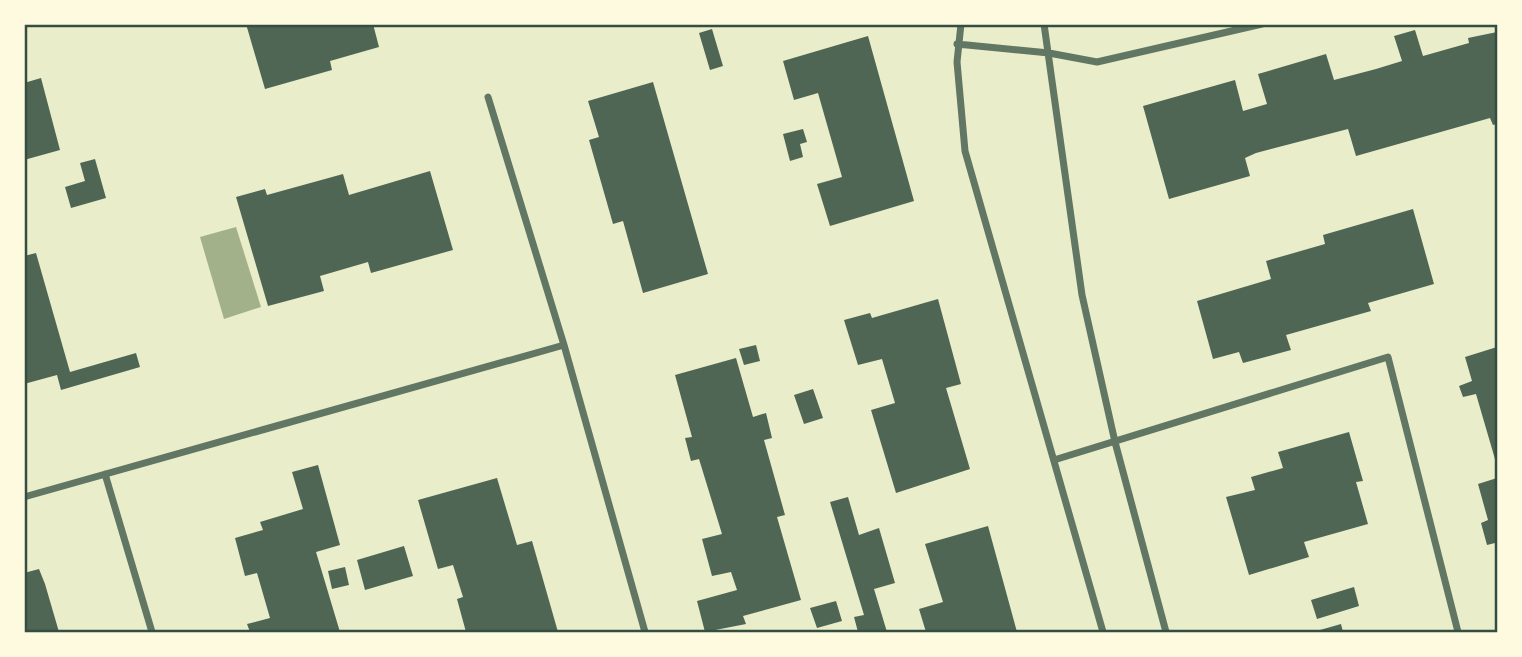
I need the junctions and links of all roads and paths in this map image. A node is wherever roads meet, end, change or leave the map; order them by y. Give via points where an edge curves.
1 (961, 24) edge
2 (1044, 24) edge
3 (1262, 24) edge
4 (957, 44) junction
5 (1049, 53) junction
6 (488, 97) dead end
7 (564, 345) junction
8 (1115, 442) junction
9 (1054, 460) junction
10 (105, 474) junction
11 (24, 497) edge
12 (152, 632) edge
13 (645, 632) edge
14 (1103, 632) edge
15 (1166, 632) edge
16 (1458, 632) edge

1 - 4 street
2 - 5 street
3 - 5 street via 1097,62
4 - 5 street
4 - 9 street via 965,152
5 - 8 street via 1082,295
6 - 7 street
7 - 10 street
7 - 13 street
8 - 9 street
8 - 15 street
8 - 16 street via 1388,357
9 - 14 street
10 - 11 street
10 - 12 street

